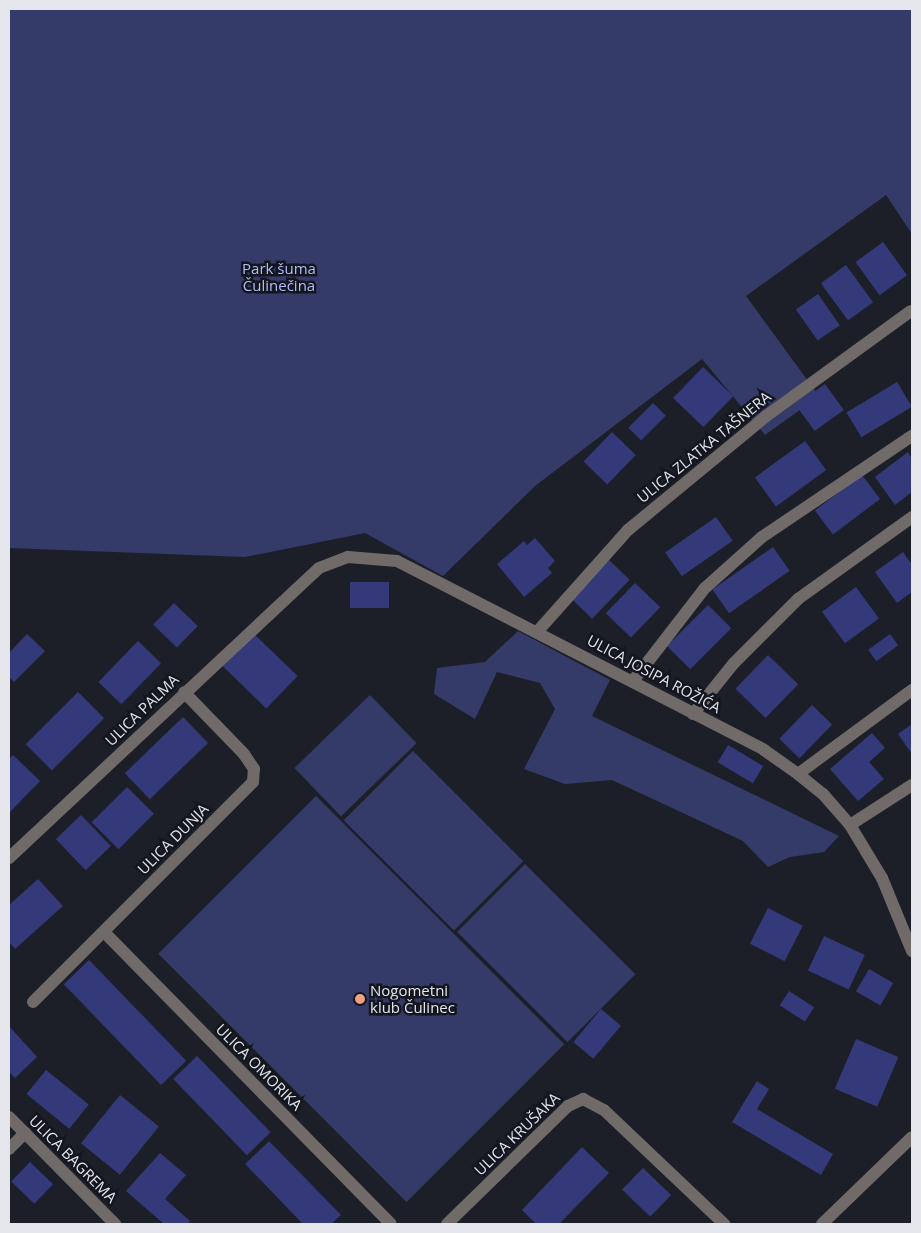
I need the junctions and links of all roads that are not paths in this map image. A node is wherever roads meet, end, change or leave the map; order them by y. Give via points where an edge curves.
1 (911, 311) edge
2 (912, 436) edge
3 (912, 517) edge
4 (297, 585) joint
5 (537, 632) junction
6 (633, 681) junction
7 (912, 690) edge
8 (184, 692) junction
9 (693, 714) junction
10 (798, 774) junction
11 (912, 785) edge
12 (850, 825) junction
13 (9, 858) edge
14 (104, 932) junction
15 (912, 951) edge
16 (33, 1002) dead end
17 (9, 1117) edge
18 (25, 1133) junction
19 (912, 1137) edge
20 (9, 1149) edge
21 (115, 1224) edge
22 (391, 1224) edge
23 (447, 1224) edge
24 (724, 1224) edge
25 (822, 1224) edge

1 - 5 street, ULICA ZLATKA TAŠNERA via 765,417 628,530
2 - 6 street via 762,537 705,588
3 - 9 street via 798,599 734,663
4 - 5 street, ULICA JOSIPA ROŽIĆA via 319,568 348,557 397,561
4 - 8 street, ULICA PALMA
5 - 6 street, ULICA JOSIPA ROŽIĆA
6 - 9 street, ULICA JOSIPA ROŽIĆA
7 - 10 street
8 - 13 street, ULICA PALMA
8 - 14 street, ULICA DUNJA via 244,754 254,769 253,782
9 - 10 street, ULICA JOSIPA ROŽIĆA via 764,750
10 - 12 street, ULICA JOSIPA ROŽIĆA via 823,794
11 - 12 street
12 - 15 street, ULICA JOSIPA ROŽIĆA via 882,878
14 - 16 street, ULICA DUNJA
14 - 22 street, ULICA OMORIKA
17 - 18 street, ULICA BAGREMA
18 - 20 street
18 - 21 street, ULICA BAGREMA
19 - 25 street
23 - 24 street, ULICA KRUŠAKA via 568,1106 583,1099 604,1110

